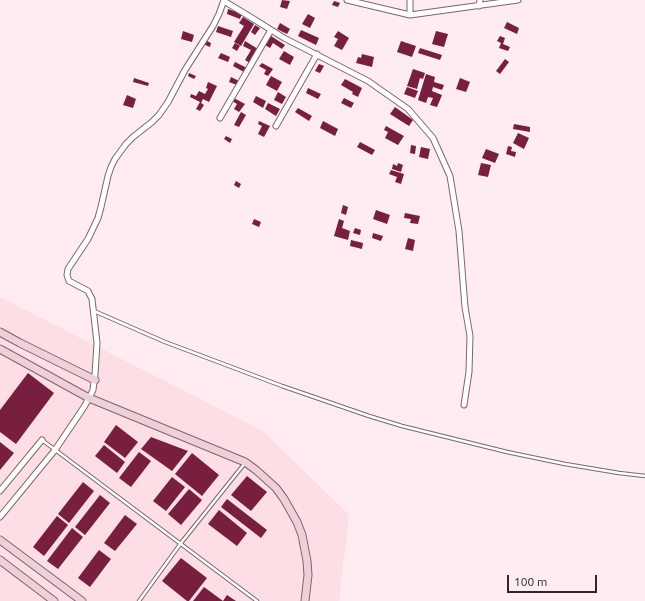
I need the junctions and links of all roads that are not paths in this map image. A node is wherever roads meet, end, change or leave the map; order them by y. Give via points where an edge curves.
1 (347, 0) edge
2 (410, 0) edge
3 (480, 0) edge
4 (518, 0) edge
5 (224, 1) edge
6 (506, 1) edge
7 (367, 3) edge
8 (479, 6) junction
9 (410, 15) junction
10 (271, 30) junction
11 (317, 54) junction
12 (220, 118) dead end
13 (276, 126) dead end
14 (93, 311) junction
15 (0, 332) edge
16 (0, 349) edge
17 (94, 380) junction
18 (90, 398) junction
19 (464, 405) dead end
20 (42, 440) joint
21 (55, 450) junction
22 (245, 462) junction
23 (645, 476) edge
24 (0, 491) edge
25 (0, 517) edge
26 (0, 540) edge
27 (181, 544) junction
28 (0, 560) edge
29 (54, 601) edge
30 (82, 601) edge
31 (138, 601) edge
32 (256, 601) edge
33 (305, 601) edge

1 - 7 street
2 - 9 street
3 - 8 street
4 - 6 street
5 - 10 street
5 - 14 street via 213,26 168,102 159,115 126,144 111,167 98,218 67,272 69,280 88,291 93,301
6 - 8 street
7 - 9 street
8 - 9 street
10 - 11 street
10 - 12 street
11 - 13 street
11 - 19 street via 368,81 408,109 432,138 450,176 459,231 470,336 469,372
14 - 17 street via 97,343
14 - 23 lane via 165,342 282,386 402,426 507,452
15 - 17 street
16 - 18 street
17 - 18 street
18 - 21 street
18 - 22 street
20 - 21 lane
20 - 24 street
21 - 25 street
21 - 27 lane
22 - 27 lane
22 - 33 street via 276,488 298,522 307,561
26 - 30 street
27 - 31 lane
27 - 32 lane
28 - 29 street

